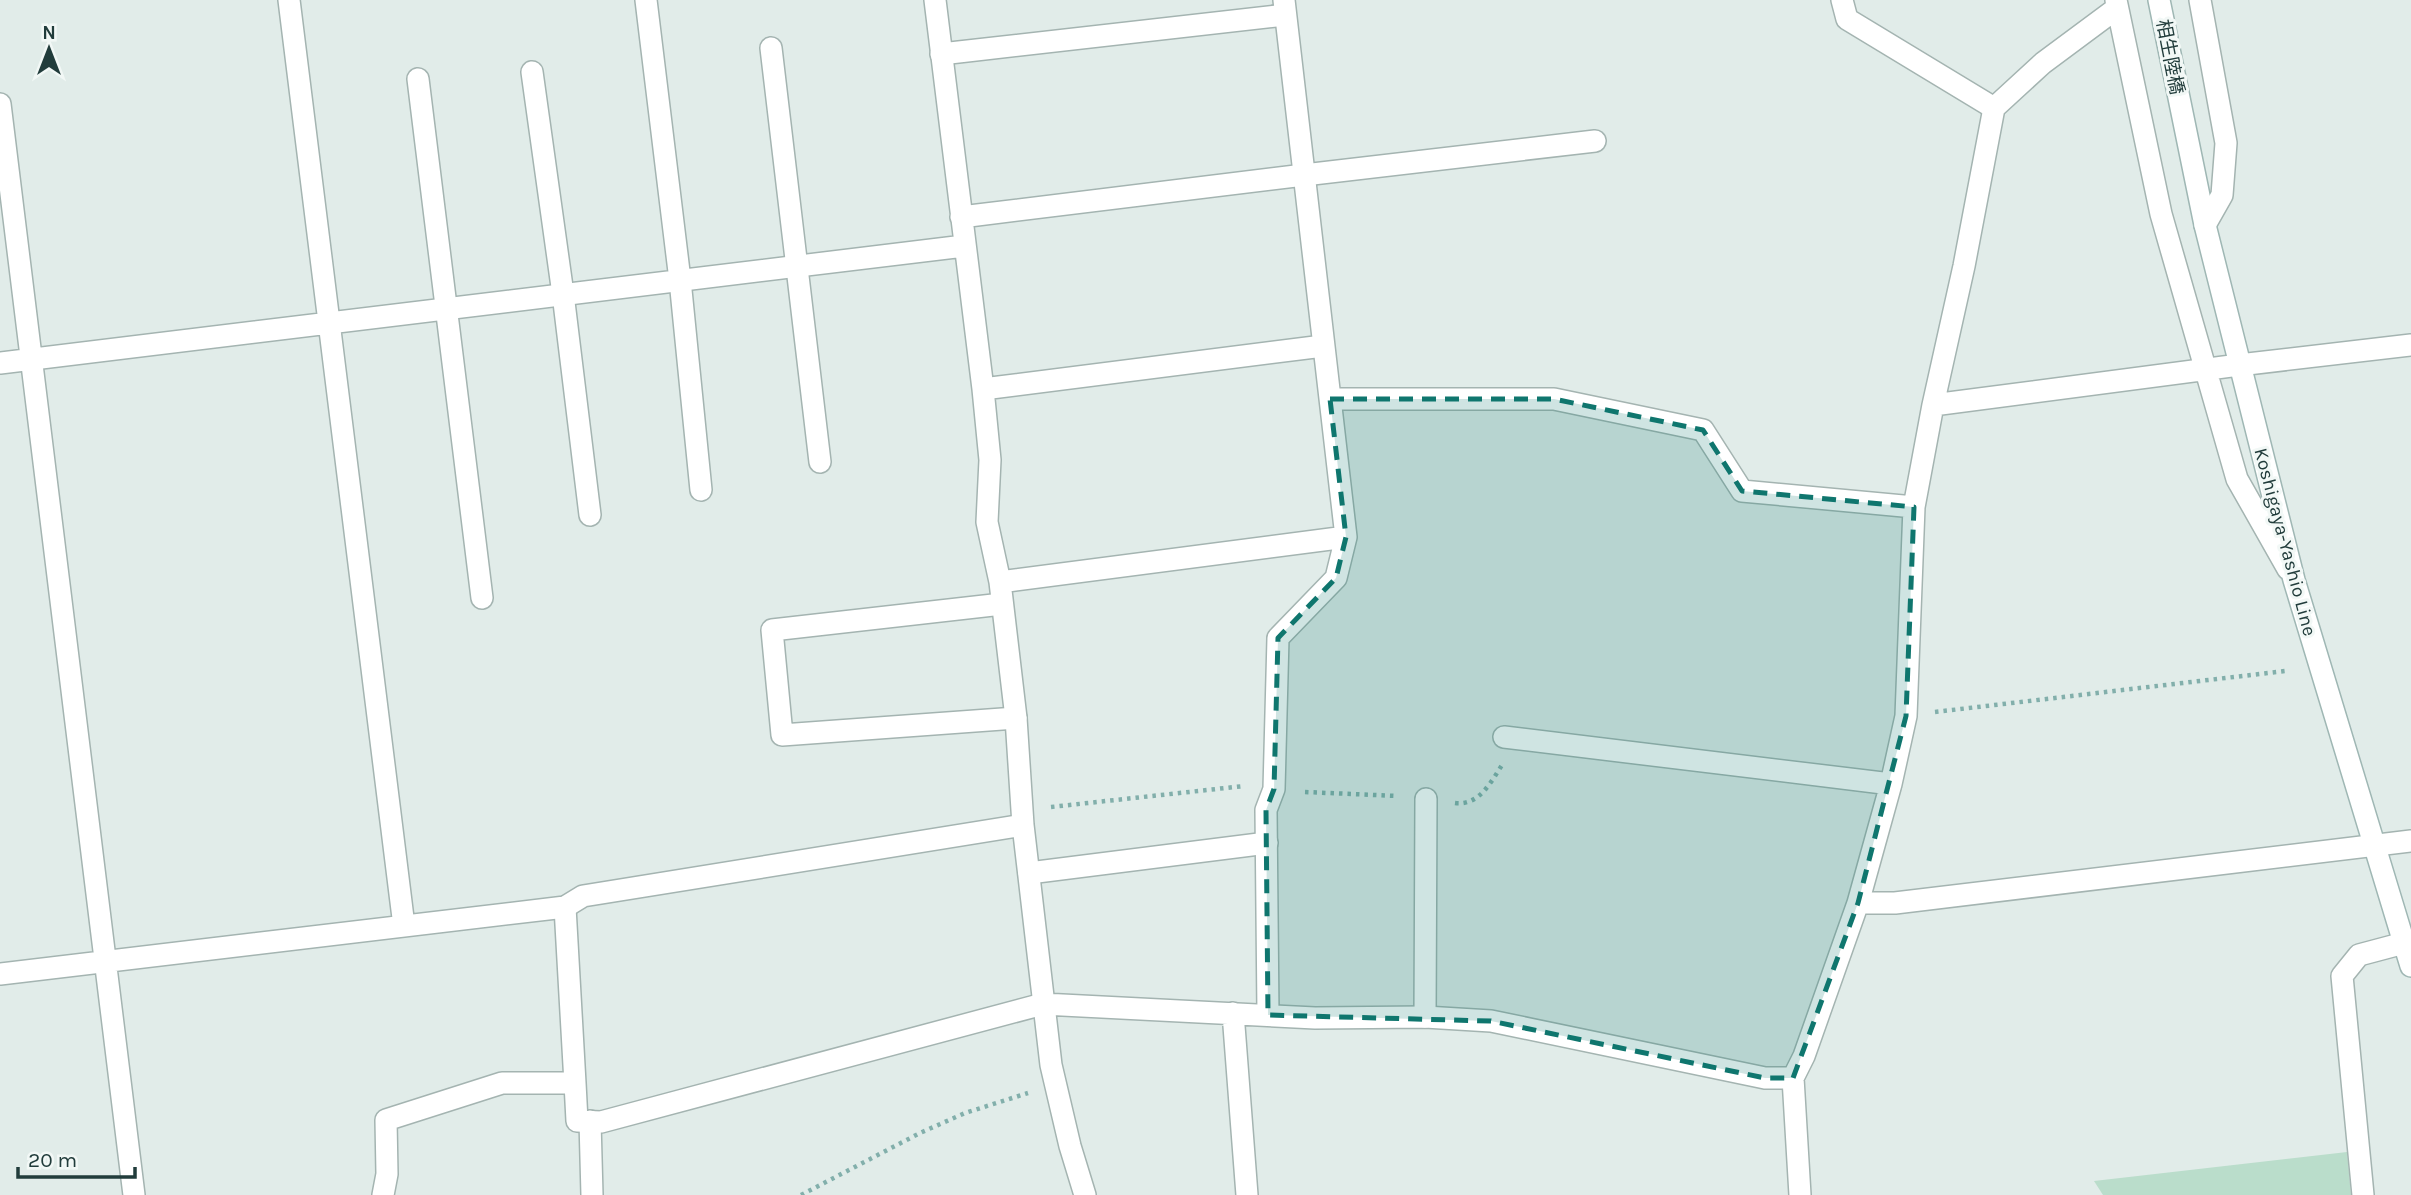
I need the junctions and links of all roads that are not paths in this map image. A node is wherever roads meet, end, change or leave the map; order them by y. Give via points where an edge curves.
1 (289, 0) edge
2 (646, 0) edge
3 (935, 0) edge
4 (1842, 0) edge
5 (2159, 0) edge
6 (2200, 0) edge
7 (2116, 4) edge
8 (1284, 8) edge
9 (771, 48) dead end
10 (941, 54) junction
11 (532, 72) dead end
12 (418, 79) dead end
13 (0, 104) edge
14 (1994, 108) junction
15 (2182, 113) joint
16 (1595, 141) dead end
17 (1304, 175) junction
18 (961, 217) junction
19 (2205, 225) junction
20 (964, 246) junction
21 (796, 266) junction
22 (680, 280) junction
23 (564, 294) junction
24 (446, 308) junction
25 (331, 323) junction
26 (2411, 345) edge
27 (1324, 346) junction
28 (31, 359) junction
29 (0, 363) edge
30 (2239, 365) junction
31 (2205, 371) junction
32 (983, 389) junction
33 (1330, 399) junction
34 (1933, 405) junction
35 (820, 463) dead end
36 (701, 490) dead end
37 (1914, 507) junction
38 (590, 514) dead end
39 (1346, 537) junction
40 (2294, 580) junction
41 (1000, 582) junction
42 (482, 598) dead end
43 (1002, 604) junction
44 (1016, 718) junction
45 (1504, 737) dead end
46 (1891, 784) junction
47 (1426, 799) dead end
48 (1023, 824) junction
49 (2411, 841) edge
50 (1267, 843) junction
51 (2373, 846) junction
52 (1029, 873) junction
53 (1858, 903) junction
54 (565, 907) junction
55 (404, 926) junction
56 (2409, 957) edge
57 (105, 962) junction
58 (0, 974) edge
59 (1043, 1004) junction
60 (1233, 1013) junction
61 (1268, 1015) junction
62 (1425, 1017) junction
63 (1793, 1079) junction
64 (575, 1083) junction
65 (590, 1121) junction
66 (134, 1195) edge
67 (383, 1195) edge
68 (593, 1195) edge
69 (1085, 1195) edge
70 (1247, 1195) edge
71 (1800, 1195) edge
72 (2363, 1195) edge

1 - 25 street
2 - 22 street
3 - 10 street
4 - 14 street via 1847,19
5 - 15 street, 相生陸橋
6 - 19 street via 2226,143 2222,195
7 - 14 street
7 - 31 street via 2161,214
8 - 10 street
8 - 17 street
9 - 21 street
10 - 18 street
11 - 23 street
12 - 24 street
13 - 28 street
14 - 34 street
15 - 19 street, Koshigaya-Yashio Line
16 - 17 street
17 - 18 street
17 - 27 street
18 - 20 street
19 - 30 street, Koshigaya-Yashio Line
20 - 21 street
20 - 32 street
21 - 22 street
21 - 35 street
22 - 23 street
22 - 36 street
23 - 24 street
23 - 38 street
24 - 25 street
24 - 42 street
25 - 28 street
25 - 55 street
26 - 30 street
27 - 32 street
27 - 33 street
28 - 29 street
28 - 57 street
30 - 31 street
30 - 40 street, Koshigaya-Yashio Line
31 - 34 street
31 - 40 street via 2237,479
32 - 41 street via 990,460 987,522
33 - 37 street via 1554,399 1703,430 1742,491
33 - 39 street
34 - 37 street
37 - 46 street via 1906,716
39 - 41 street
39 - 50 street via 1336,578 1278,638 1274,789 1266,810
40 - 51 street, Koshigaya-Yashio Line
41 - 43 street
43 - 44 street
43 - 44 street via 772,631 782,735
44 - 48 street
45 - 46 street
46 - 53 street
47 - 62 street
48 - 52 street
48 - 54 street via 583,896
49 - 51 street
50 - 52 street
50 - 61 street
51 - 53 street via 1895,903
51 - 56 street, Koshigaya-Yashio Line
52 - 59 street
53 - 63 street
54 - 55 street
54 - 64 street
55 - 57 street
56 - 72 street via 2358,955 2342,976
57 - 58 street
57 - 66 street
59 - 60 street
59 - 65 street via 601,1122
59 - 69 street via 1055,1085
60 - 61 street
60 - 70 street
61 - 62 street
62 - 63 street via 1492,1020 1765,1078
63 - 71 street
64 - 65 street via 577,1121
64 - 67 street via 502,1083 386,1120
65 - 68 street

